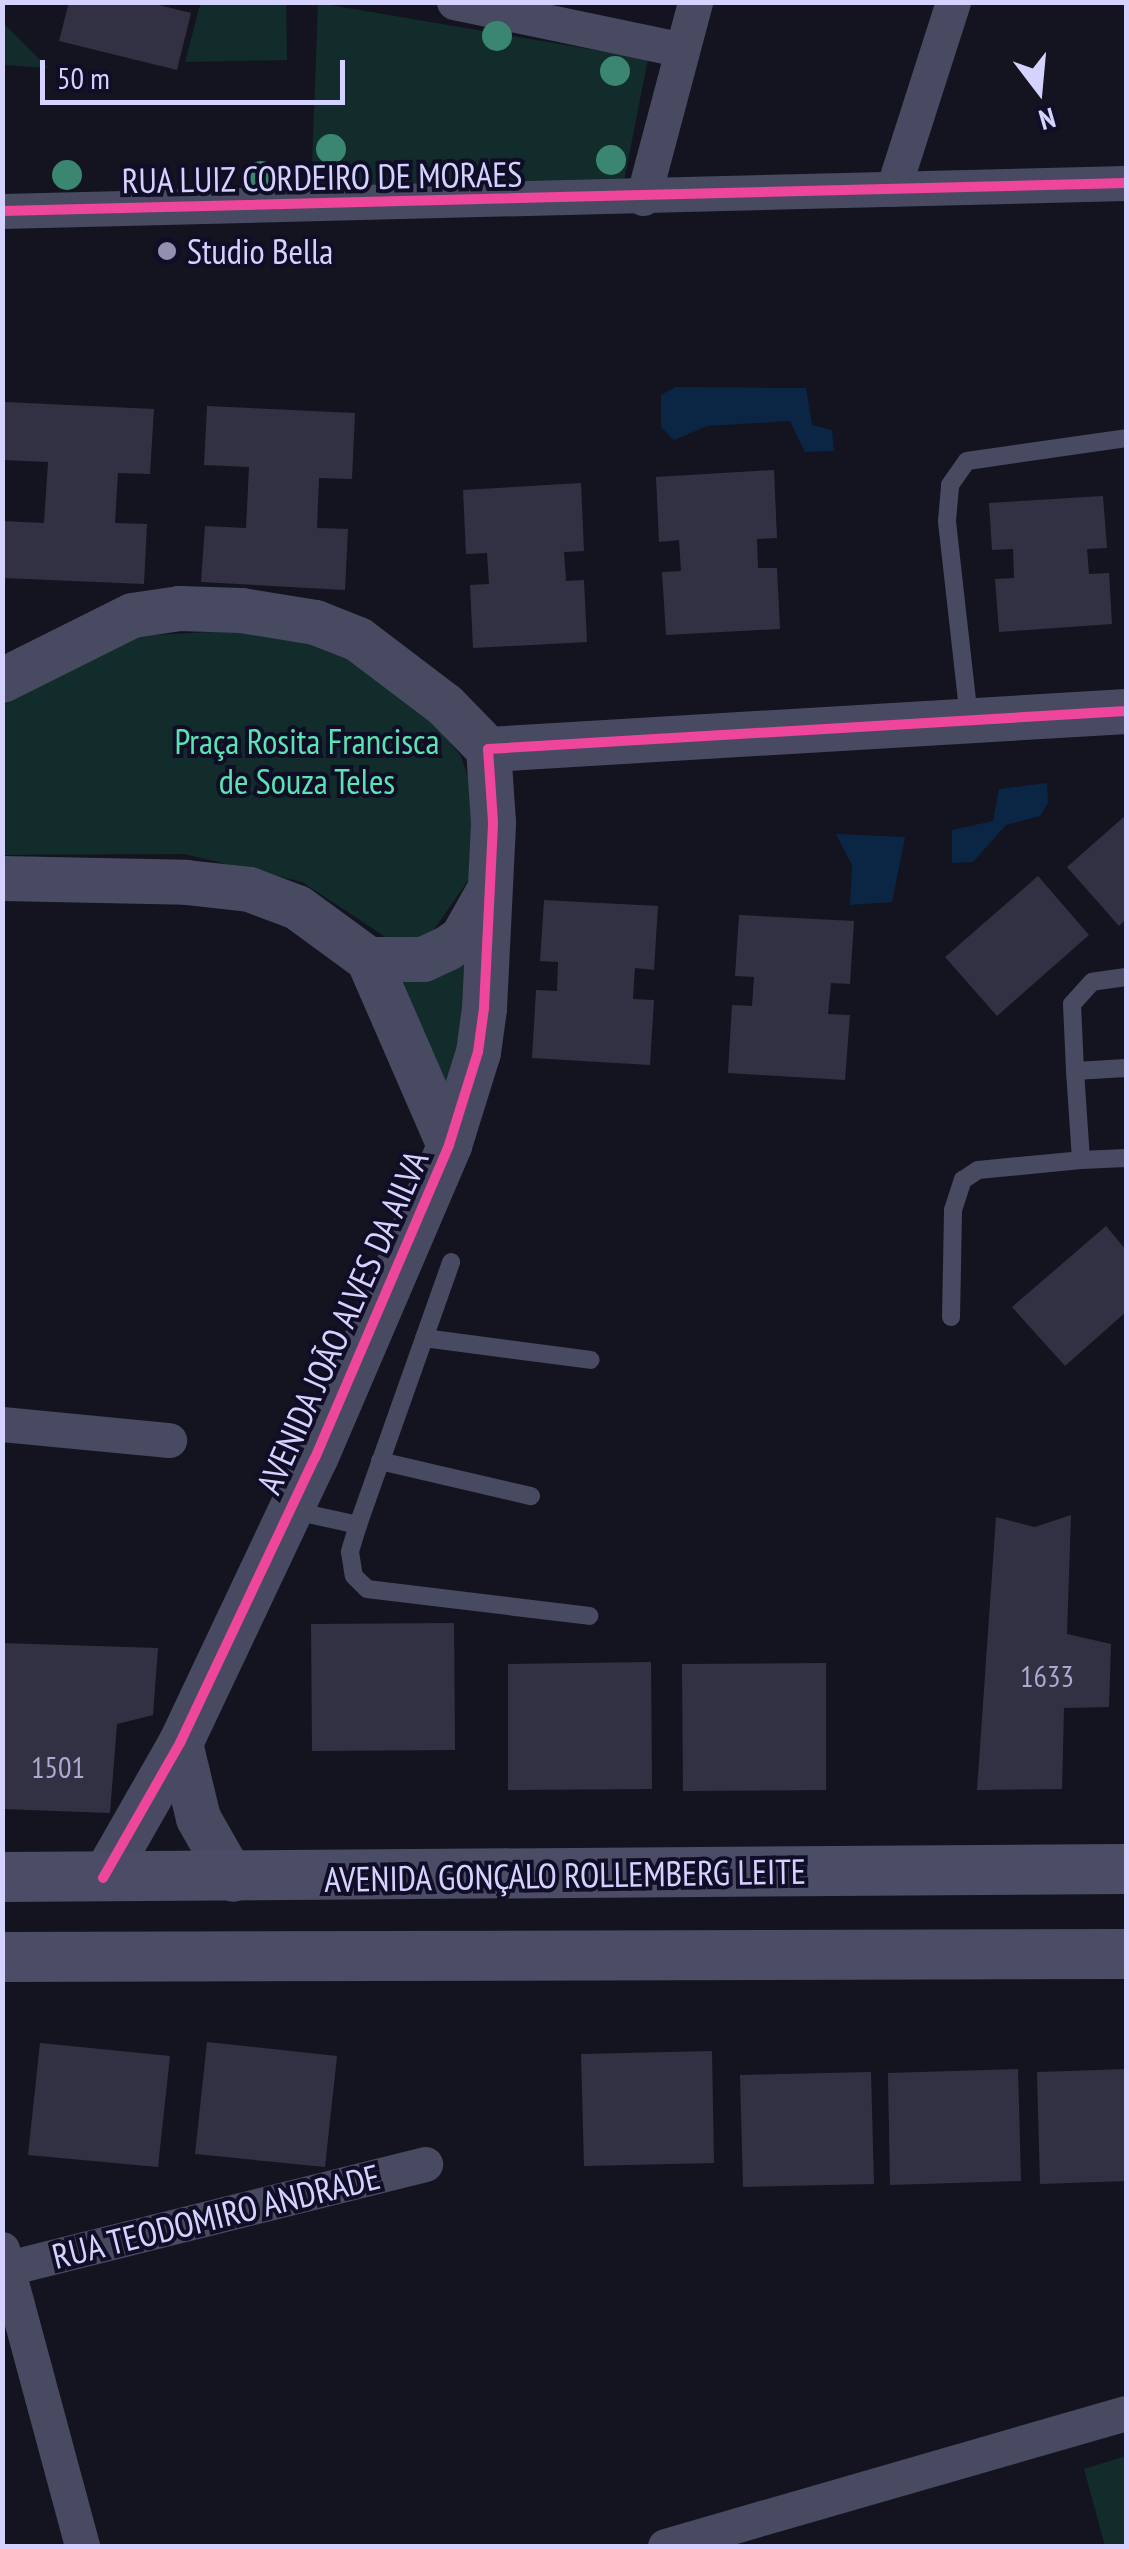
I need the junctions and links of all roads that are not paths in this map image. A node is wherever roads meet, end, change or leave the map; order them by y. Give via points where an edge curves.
1 (454, 2) edge
2 (694, 2) edge
3 (954, 2) edge
4 (679, 49) junction
5 (1126, 183) edge
6 (893, 189) junction
7 (643, 198) junction
8 (2, 211) edge
9 (1126, 438) edge
10 (2, 680) edge
11 (1126, 711) edge
12 (970, 720) junction
13 (488, 749) junction
14 (2, 878) edge
15 (492, 883) junction
16 (368, 958) junction
17 (1126, 977) edge
18 (1126, 1068) edge
19 (1075, 1072) junction
20 (449, 1145) junction
21 (1126, 1158) edge
22 (1081, 1160) junction
23 (451, 1262) dead end
24 (951, 1317) dead end
25 (424, 1338) junction
26 (591, 1360) dead end
27 (2, 1424) edge
28 (169, 1440) dead end
29 (380, 1461) junction
30 (530, 1496) dead end
31 (290, 1510) junction
32 (358, 1526) junction
33 (589, 1616) dead end
34 (180, 1743) junction
35 (1126, 1869) edge
36 (2, 1877) edge
37 (103, 1878) junction
38 (232, 1878) junction
39 (1126, 1954) edge
40 (2, 1956) edge
41 (425, 2164) dead end
42 (5, 2259) edge
43 (1126, 2413) edge
44 (760, 2534) edge
45 (82, 2546) edge
46 (665, 2546) edge

1 - 4 street
2 - 4 street
3 - 6 street
4 - 7 street
5 - 6 street, RUA LUIZ CORDEIRO DE MORAES
6 - 7 street, RUA LUIZ CORDEIRO DE MORAES
7 - 8 street, RUA LUIZ CORDEIRO DE MORAES
9 - 12 lane via 968,461 950,485 946,521
10 - 13 street via 132,615 241,610 315,622 358,639 422,686
11 - 12 street
12 - 13 street
13 - 15 street, AVENIDA JOÃO ALVES DA AILVA
14 - 16 street via 249,890 297,906
15 - 16 street via 476,916 447,948 423,959
15 - 20 street, AVENIDA JOÃO ALVES DA AILVA via 478,1052
16 - 20 street
17 - 19 lane via 1079,989 1072,1004
18 - 19 lane
19 - 22 lane
20 - 31 street, AVENIDA JOÃO ALVES DA AILVA
21 - 22 lane
22 - 24 lane via 978,1170 964,1180 954,1210
23 - 25 lane
25 - 26 lane
25 - 29 lane
27 - 28 street
29 - 30 lane
29 - 32 lane
31 - 32 lane
31 - 34 street, AVENIDA JOÃO ALVES DA AILVA
32 - 33 lane via 350,1552 354,1576 366,1589
34 - 37 street, AVENIDA JOÃO ALVES DA AILVA
34 - 38 street via 198,1818
35 - 38 main road, AVENIDA GONÇALO ROLLEMBERG LEITE
36 - 37 main road, AVENIDA GONÇALO ROLLEMBERG LEITE
37 - 38 main road, AVENIDA GONÇALO ROLLEMBERG LEITE
39 - 40 main road
41 - 42 street, RUA TEODOMIRO ANDRADE
42 - 45 street, RUA TEODOMIRO ANDRADE
43 - 44 street
44 - 46 street

